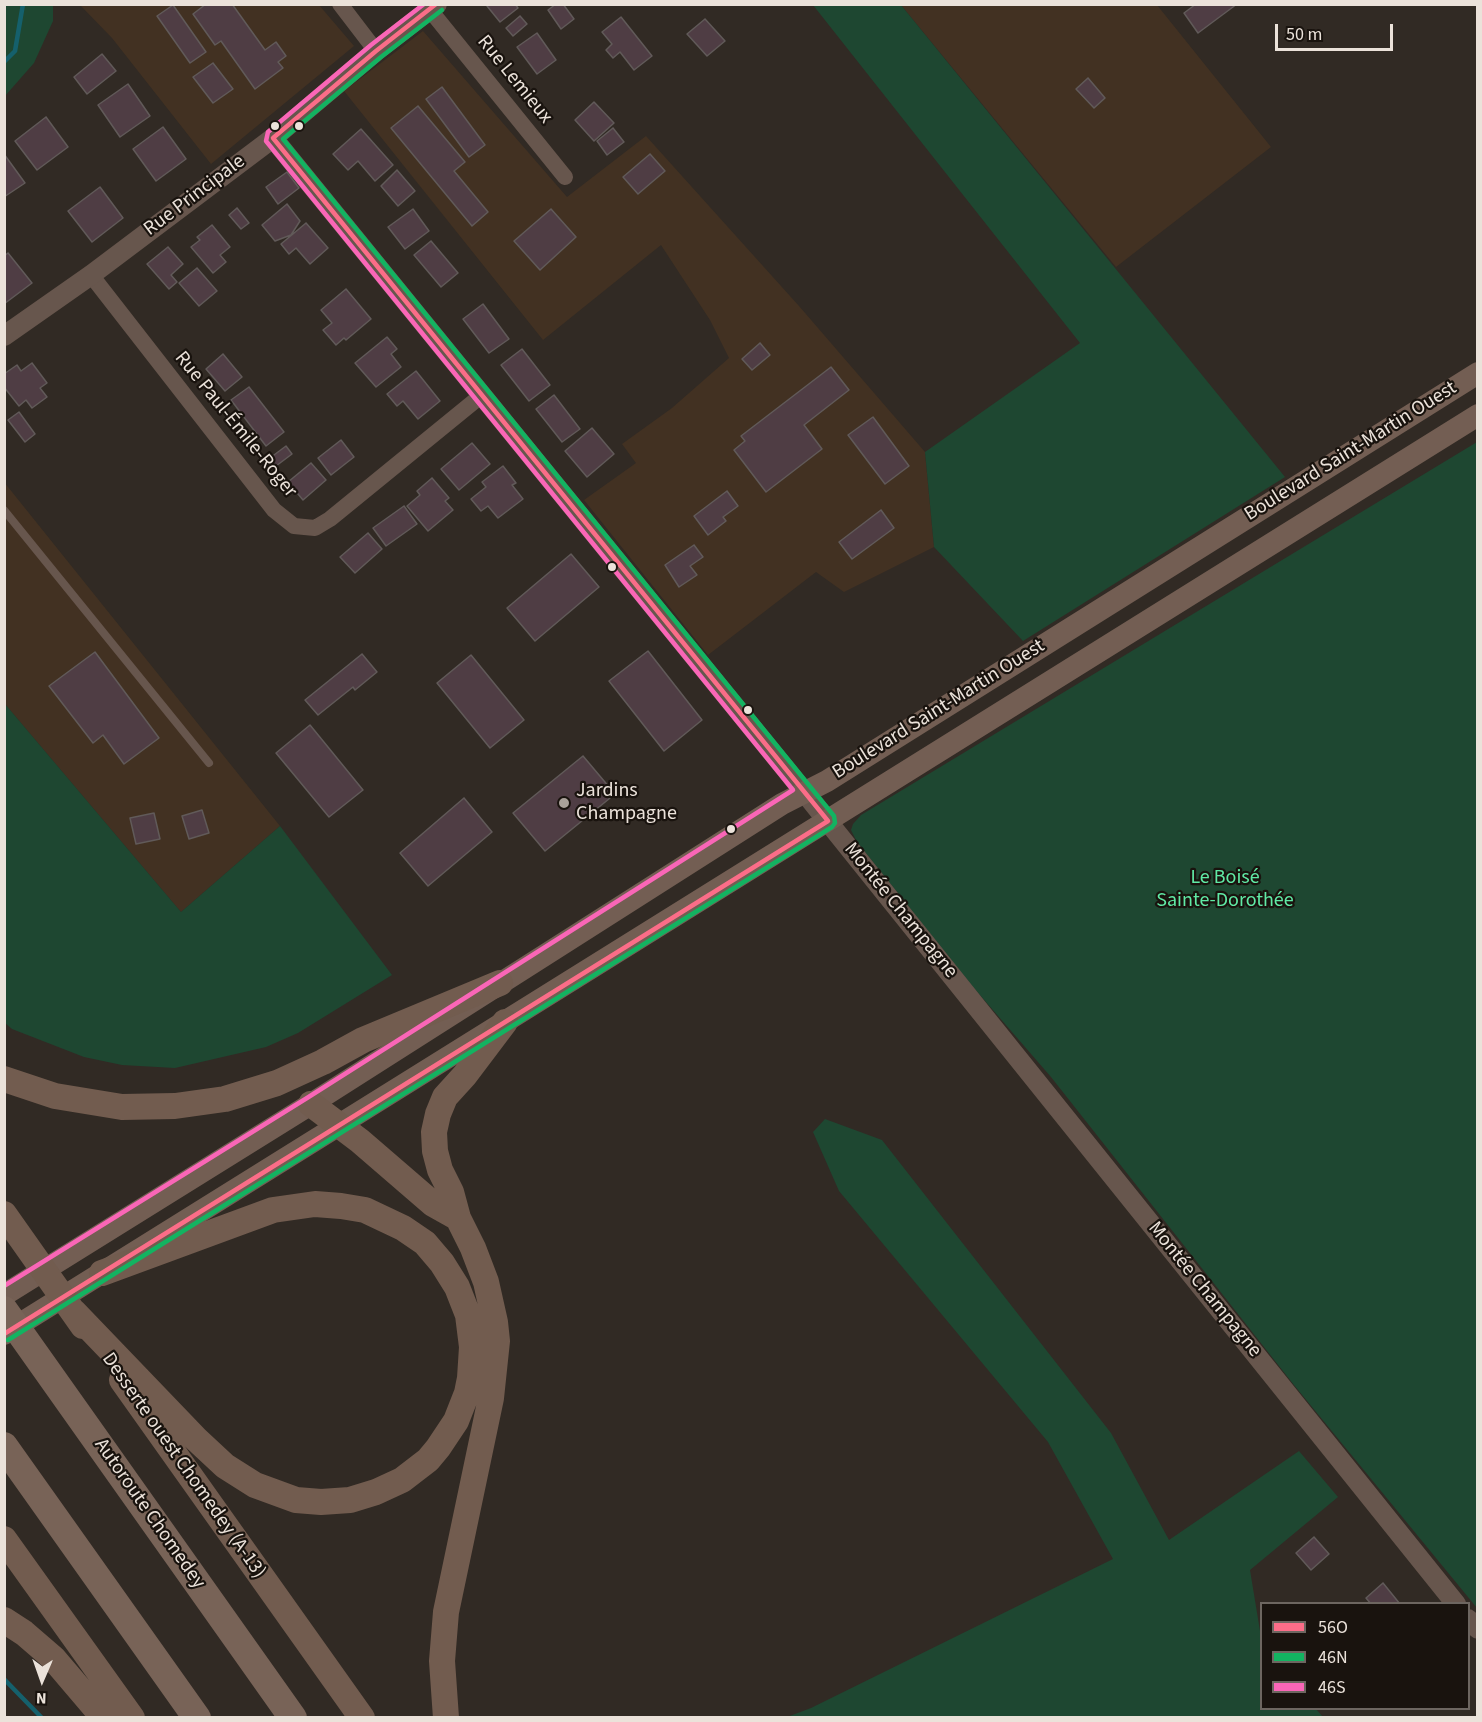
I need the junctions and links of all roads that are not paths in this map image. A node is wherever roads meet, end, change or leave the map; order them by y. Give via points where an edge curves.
1 (340, 4) edge
2 (433, 7) edge
3 (376, 51) junction
4 (273, 138) junction
5 (565, 177) dead end
6 (91, 275) junction
7 (4, 336) edge
8 (1478, 373) edge
9 (482, 395) junction
10 (1478, 416) edge
11 (4, 510) edge
12 (209, 762) dead end
13 (805, 792) junction
14 (828, 821) junction
15 (500, 983) junction
16 (505, 1022) junction
17 (4, 1079) edge
18 (311, 1104) junction
19 (338, 1125) junction
20 (4, 1214) edge
21 (458, 1218) junction
22 (102, 1273) junction
23 (4, 1295) edge
24 (4, 1310) edge
25 (74, 1312) junction
26 (4, 1334) edge
27 (4, 1446) edge
28 (4, 1539) edge
29 (1454, 1602) edge
30 (4, 1620) edge
31 (104, 1718) edge
32 (132, 1718) edge
33 (197, 1718) edge
34 (293, 1718) edge
35 (362, 1718) edge
36 (446, 1718) edge

1 - 3 street
2 - 3 street, Rue Principale
2 - 5 street, Rue Lemieux
3 - 4 street, Rue Principale
4 - 6 street, Rue Principale
4 - 9 street, Montée Champagne
6 - 7 street, Rue Principale
6 - 9 street, Rue Paul-Émile-Roger via 274,510 294,526 315,528 330,519
8 - 13 main road, Boulevard Saint-Martin Ouest
9 - 13 street, Montée Champagne
10 - 14 main road, Boulevard Saint-Martin Ouest
11 - 12 lane
13 - 14 street, Montée Champagne
13 - 15 main road, Boulevard Saint-Martin Ouest
14 - 16 main road, Boulevard Saint-Martin Ouest
14 - 29 street, Montée Champagne
15 - 17 main road via 363,1040 277,1083 225,1099 175,1106 122,1107 55,1096
15 - 18 main road, Boulevard Saint-Martin Ouest
16 - 19 main road, Boulevard Saint-Martin Ouest
16 - 21 main road via 445,1097 435,1123 435,1151
18 - 19 main road
18 - 23 main road, Boulevard Saint-Martin Ouest
19 - 21 main road via 433,1204
19 - 22 main road, Boulevard Saint-Martin Ouest
20 - 25 main road, Desserte ouest Chomedey (A-13)
21 - 36 main road via 486,1282 495,1322 496,1353 485,1430 446,1612 442,1661
22 - 25 main road via 273,1210 328,1204 378,1215 425,1243 457,1287 468,1315 472,1347 470,1378 462,1407 438,1448 402,1480 350,1500 296,1500 255,1485 225,1466
22 - 26 main road, Boulevard Saint-Martin Ouest
24 - 34 highway, Autoroute Chomedey
25 - 35 main road, Desserte ouest Chomedey (A-13)
27 - 33 highway
28 - 32 main road
30 - 31 main road via 53,1658

